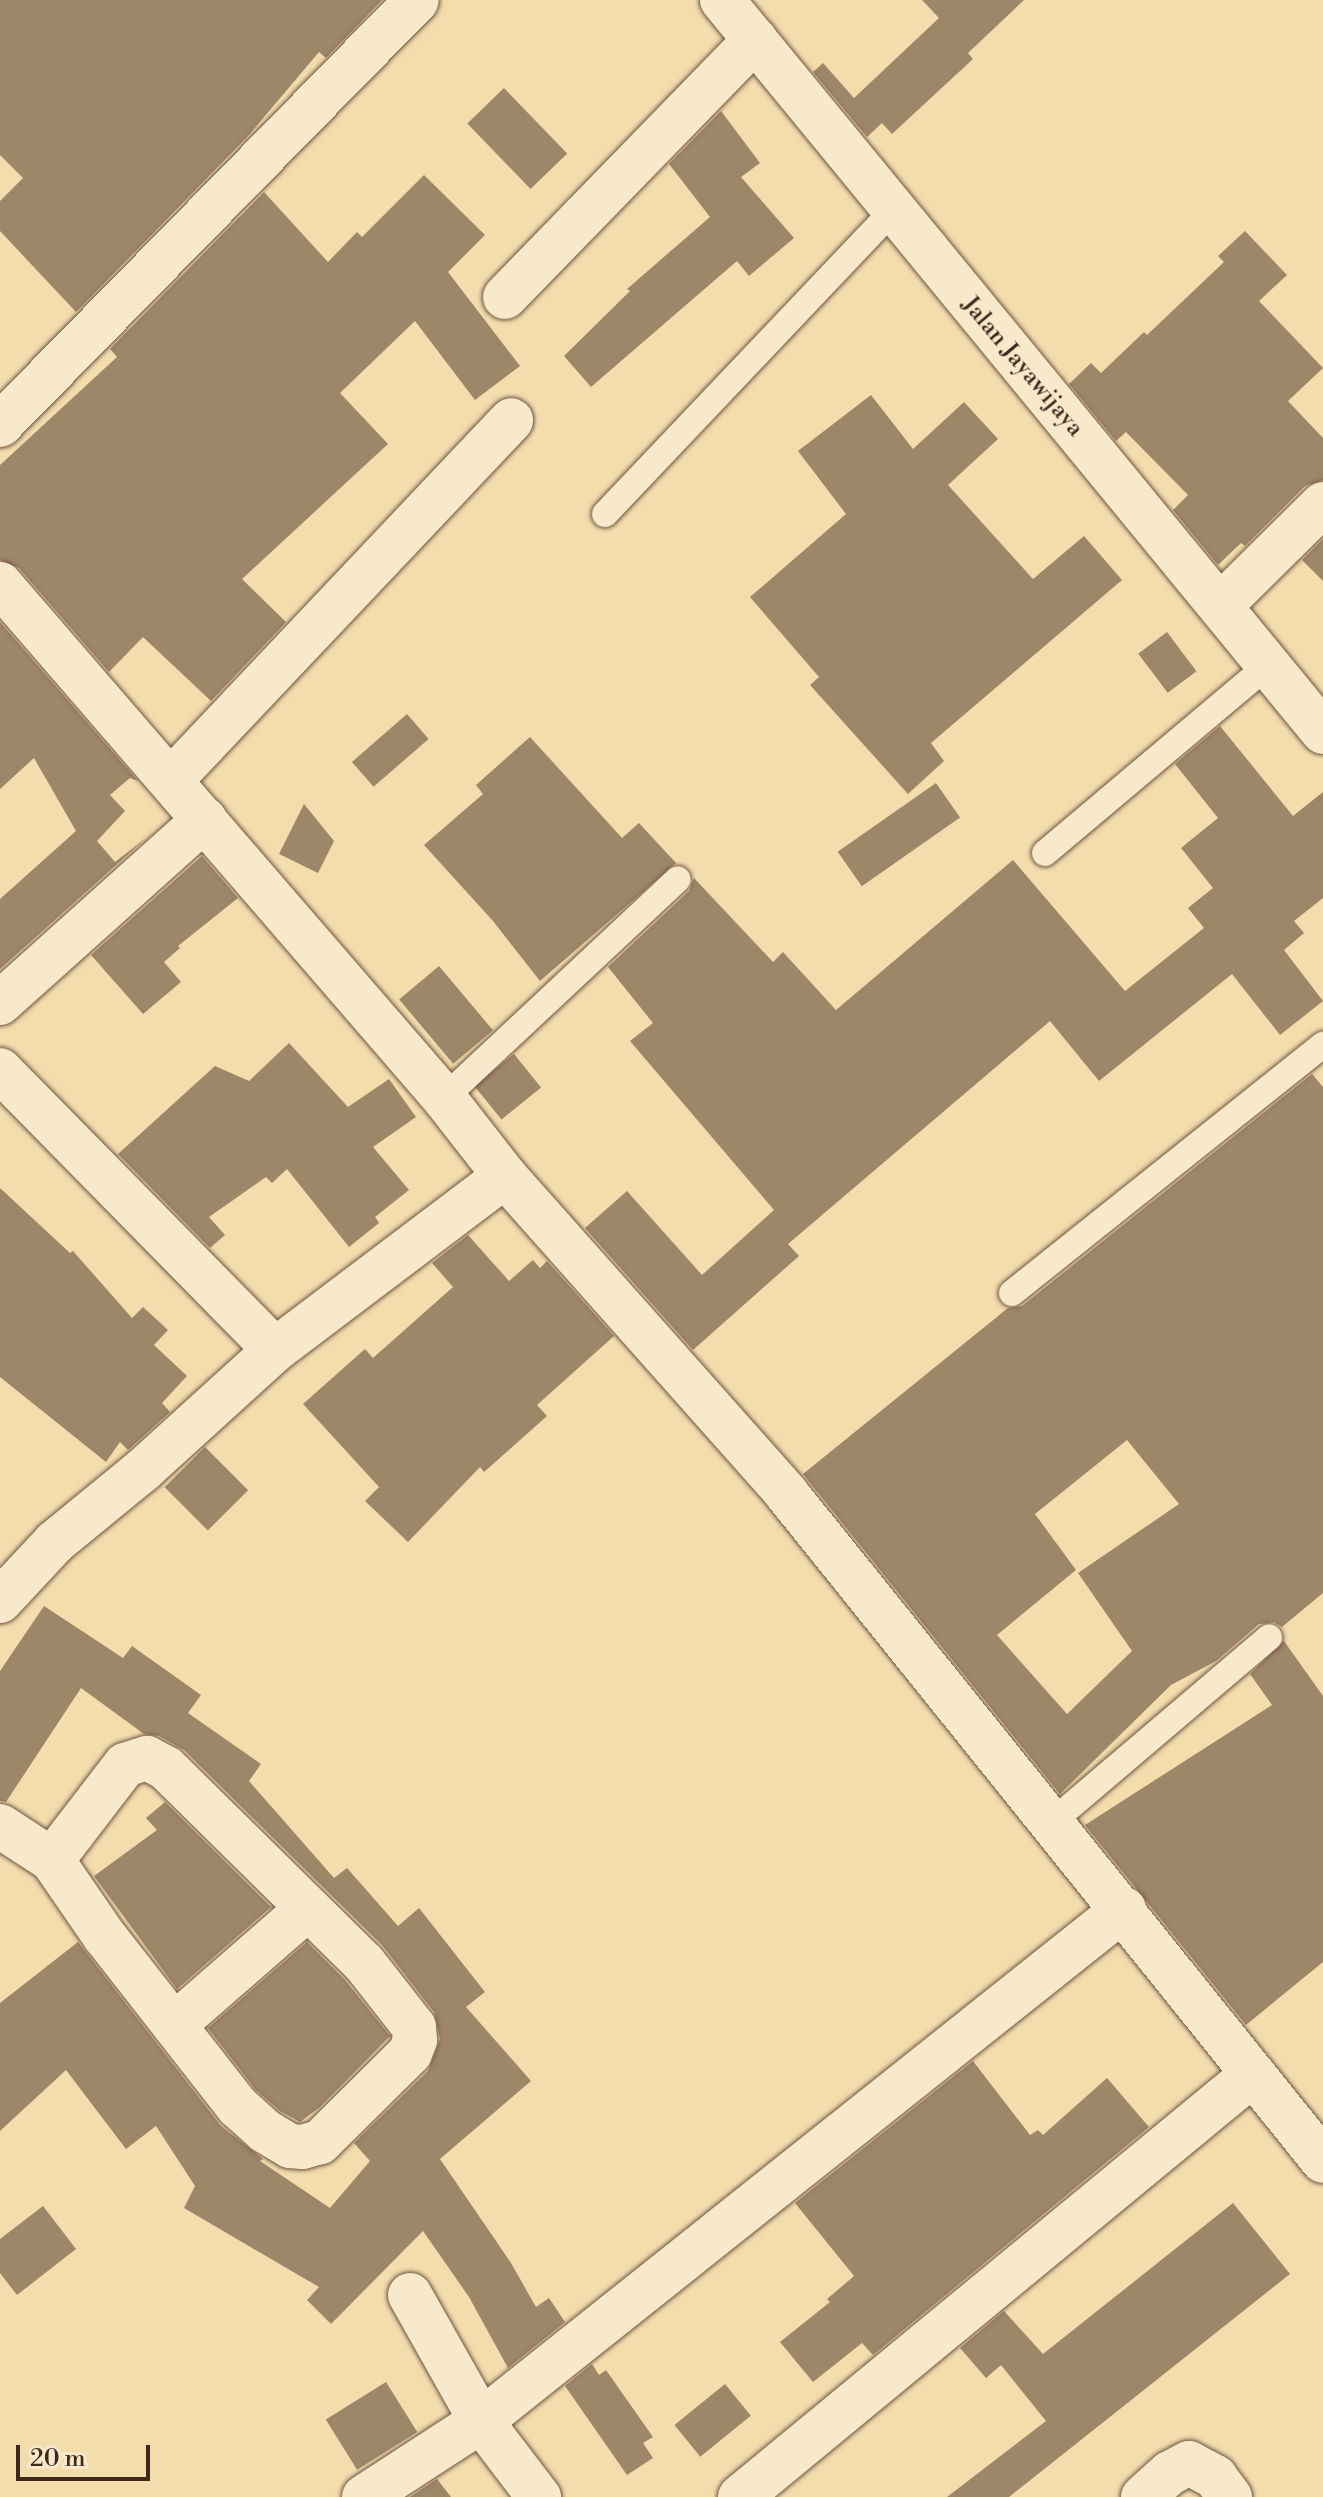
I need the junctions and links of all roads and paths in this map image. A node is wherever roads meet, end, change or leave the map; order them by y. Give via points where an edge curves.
1 (417, 0) edge
2 (722, 0) edge
3 (755, 40) junction
4 (894, 209) junction
5 (505, 297) dead end
6 (511, 420) dead end
7 (0, 425) edge
8 (1323, 504) edge
9 (605, 514) dead end
10 (0, 584) edge
11 (1220, 606) junction
12 (1268, 665) junction
13 (1323, 732) edge
14 (171, 780) junction
15 (205, 819) junction
16 (1045, 853) dead end
17 (678, 879) dead end
18 (0, 1003) edge
19 (1323, 1045) edge
20 (0, 1070) edge
21 (444, 1098) junction
22 (505, 1176) junction
23 (1012, 1293) dead end
24 (275, 1350) junction
25 (0, 1601) edge
26 (1269, 1637) dead end
27 (1052, 1822) junction
28 (0, 1826) edge
29 (52, 1860) junction
30 (307, 1909) junction
31 (1124, 1909) junction
32 (174, 2025) junction
33 (1253, 2074) junction
34 (1323, 2161) edge
35 (410, 2295) dead end
36 (481, 2421) junction
37 (364, 2497) edge
38 (539, 2497) edge
39 (740, 2497) edge
40 (1143, 2497) edge
41 (1230, 2497) edge

1 - 7 street
2 - 3 street, Jalan Jayawijaya
3 - 4 street, Jalan Jayawijaya
3 - 5 street
4 - 9 lane
4 - 11 street, Jalan Jayawijaya
6 - 14 street
8 - 11 street
10 - 14 street
11 - 12 street, Jalan Jayawijaya
12 - 13 street, Jalan Jayawijaya
12 - 16 lane
14 - 15 street
15 - 18 street
15 - 21 street
17 - 21 lane
19 - 23 lane
20 - 24 street
21 - 22 street
22 - 24 street
22 - 27 street via 786,1493
24 - 25 street via 55,1542
26 - 27 lane
27 - 31 street
28 - 29 street
29 - 30 street via 108,1783 125,1765 147,1758 174,1776
29 - 32 street
30 - 32 street
30 - 32 street via 364,1963 414,2027 415,2040 410,2053 320,2142 290,2146 265,2131 238,2107
31 - 33 street
31 - 36 street
33 - 34 street
33 - 39 street
35 - 36 street
36 - 37 street
36 - 38 street
40 - 41 street via 1189,2463 1215,2477

